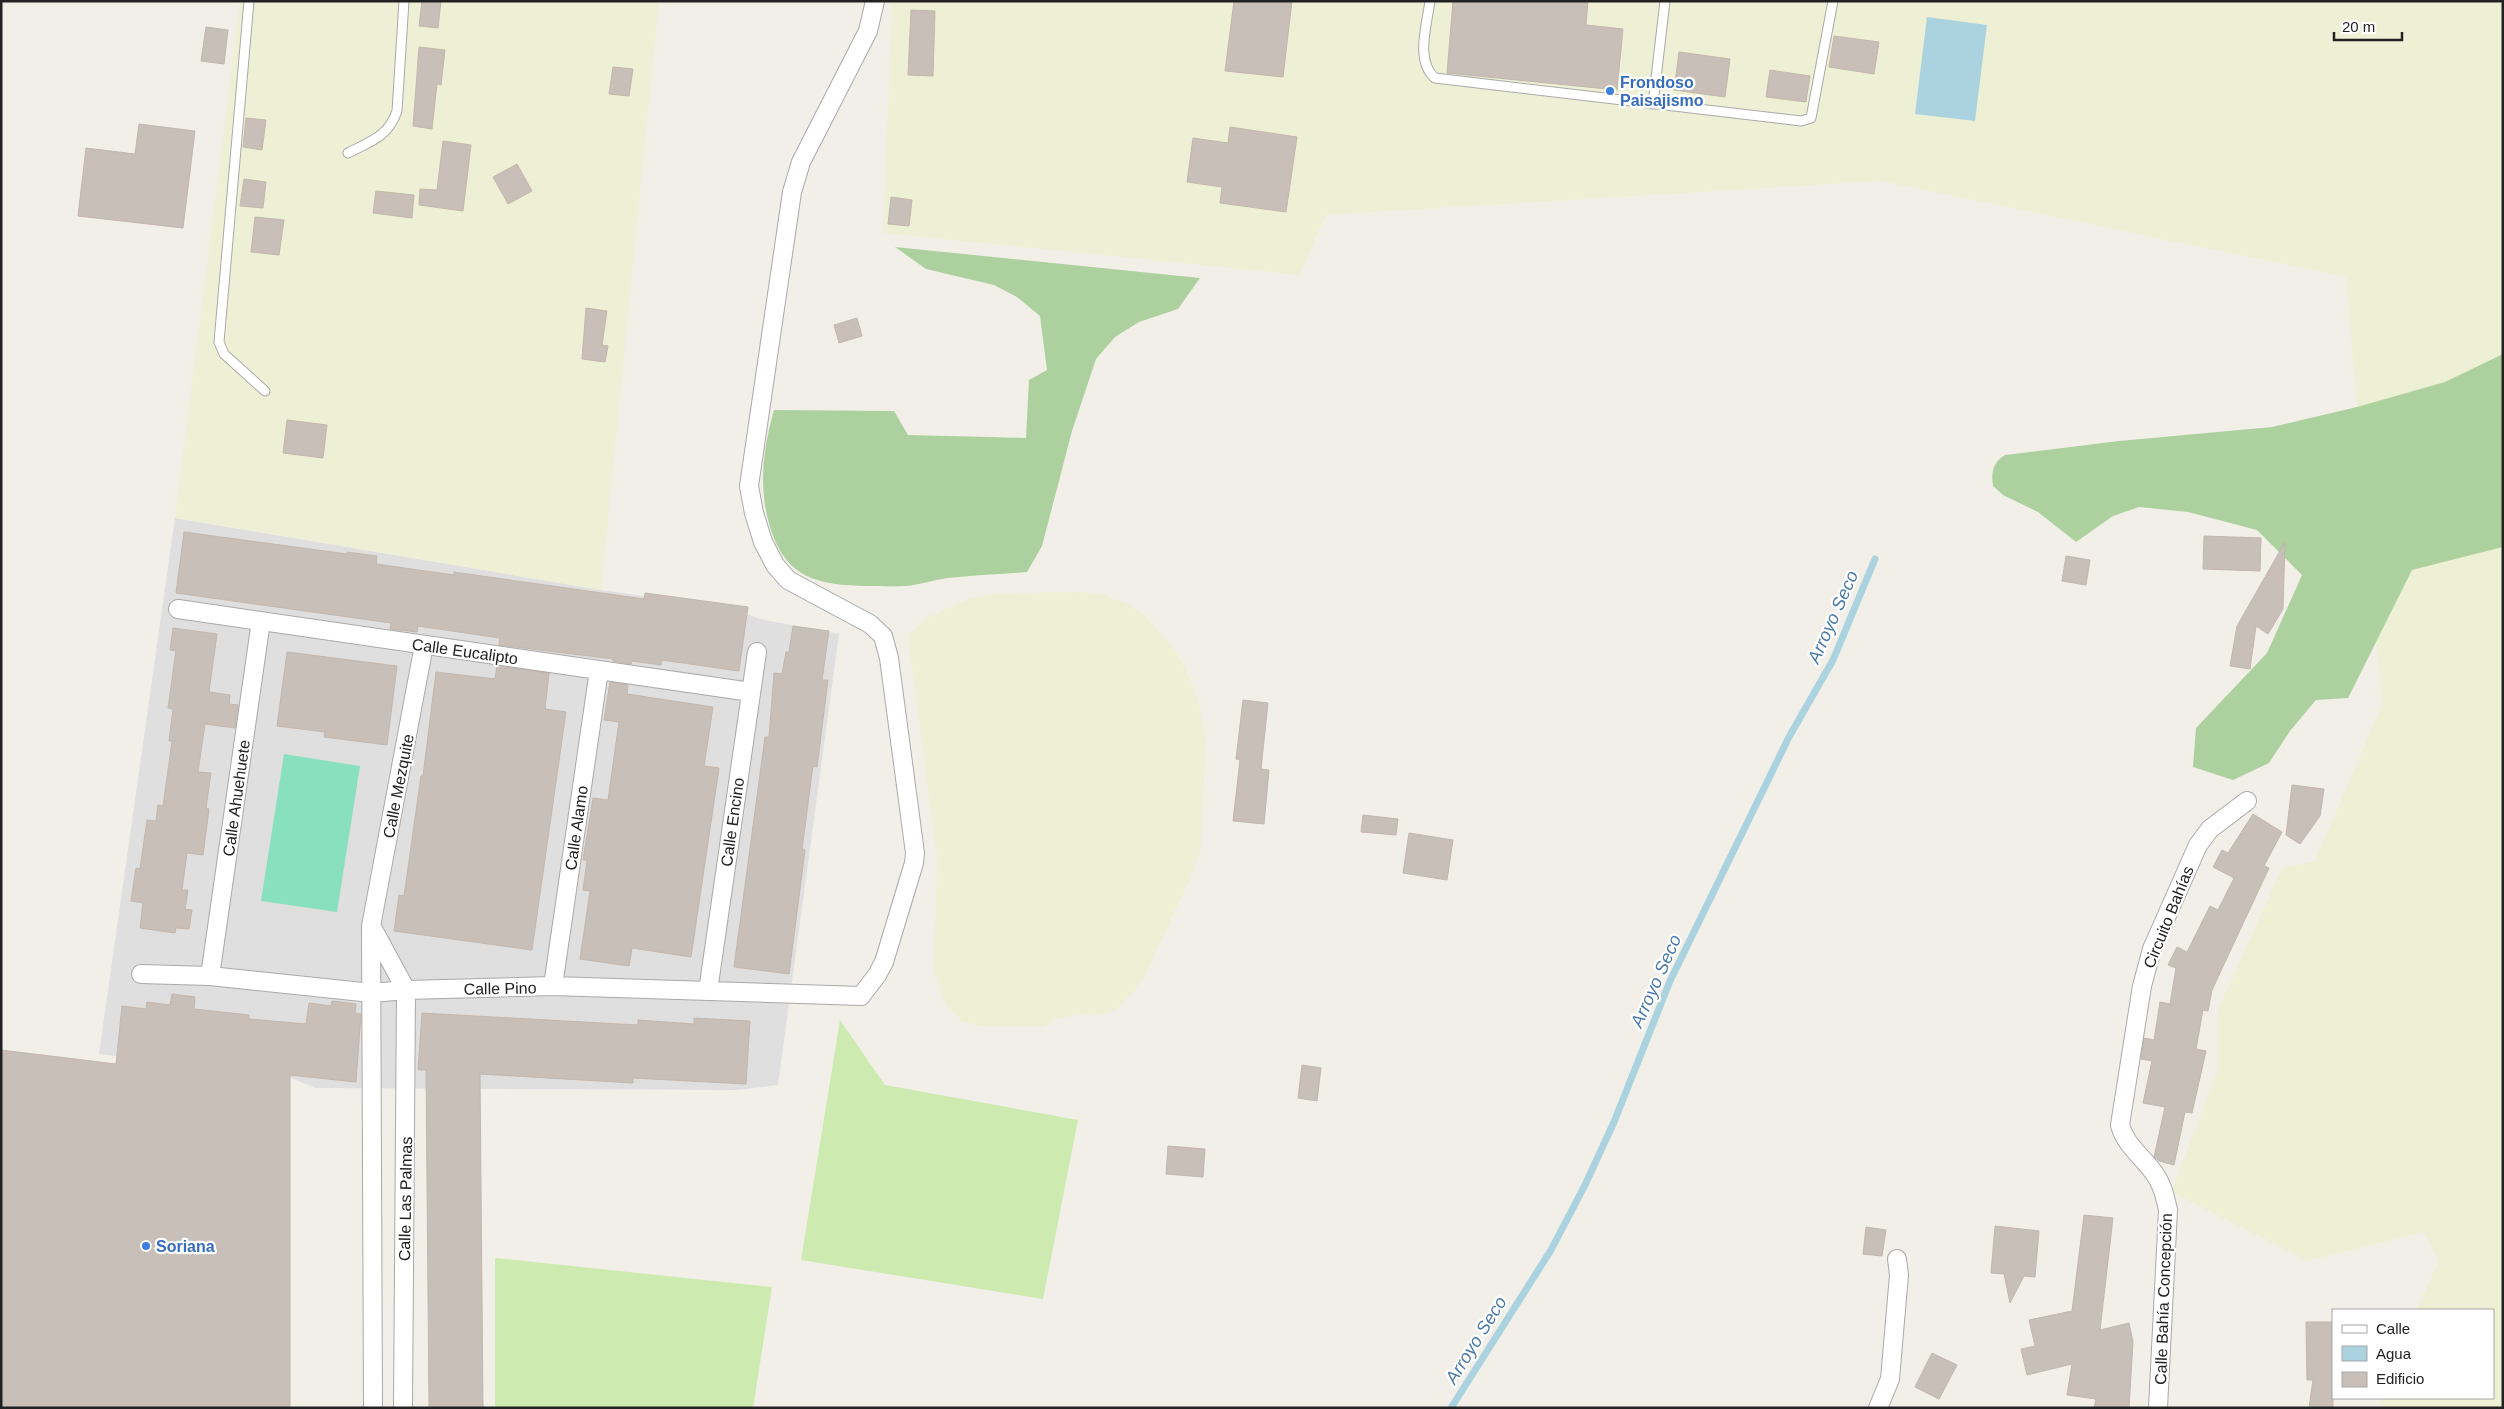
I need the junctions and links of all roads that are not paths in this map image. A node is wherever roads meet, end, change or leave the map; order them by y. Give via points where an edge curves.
1 (249, 1) edge
2 (404, 1) edge
3 (875, 1) edge
4 (1430, 1) edge
5 (1665, 1) edge
6 (1833, 1) edge
7 (1653, 104) junction
8 (348, 153) dead end
9 (265, 391) dead end
10 (178, 609) dead end
11 (261, 621) junction
12 (424, 645) junction
13 (757, 652) dead end
14 (599, 670) junction
15 (751, 692) junction
16 (2247, 801) dead end
17 (371, 926) junction
18 (141, 974) dead end
19 (210, 976) junction
20 (553, 986) junction
21 (406, 990) junction
22 (708, 991) junction
23 (372, 993) junction
24 (2128, 1143) joint
25 (1896, 1259) dead end
26 (373, 1408) edge
27 (403, 1408) edge
28 (1878, 1408) edge
29 (2158, 1408) edge

1 - 9 lane via 219,342 224,354
2 - 8 lane via 394,122 386,133
3 - 22 street, Calle Pino via 868,31 801,162 792,192 749,486 763,542 775,565 788,580 870,624 884,636 915,853 884,962 861,996
4 - 7 lane via 1424,56 1426,71 1434,78
5 - 7 lane
6 - 7 lane via 1811,118 1801,121
10 - 11 street, Calle Eucalipto
11 - 12 street, Calle Eucalipto
11 - 19 street, Calle Ahuehuete
12 - 14 street, Calle Eucalipto
12 - 17 street, Calle Mezquite
13 - 15 street, Calle Encino
14 - 15 street, Calle Eucalipto
14 - 20 street, Calle Alamo
15 - 22 street, Calle Encino
16 - 24 street, Circuito Bahías via 2210,828 2198,845 2152,949 2142,986 2120,1125
17 - 21 street
17 - 23 street, Calle Mezquite
18 - 19 street, Calle Pino
19 - 23 street, Calle Pino
20 - 21 street, Calle Pino
20 - 22 street, Calle Pino
21 - 23 street, Calle Pino
21 - 27 street, Calle Las Palmas
23 - 26 street, Calle Las Palmas
24 - 29 street, Calle Bahía Concepción via 2154,1173 2164,1190 2168,1210
25 - 28 street via 1899,1275 1890,1379

